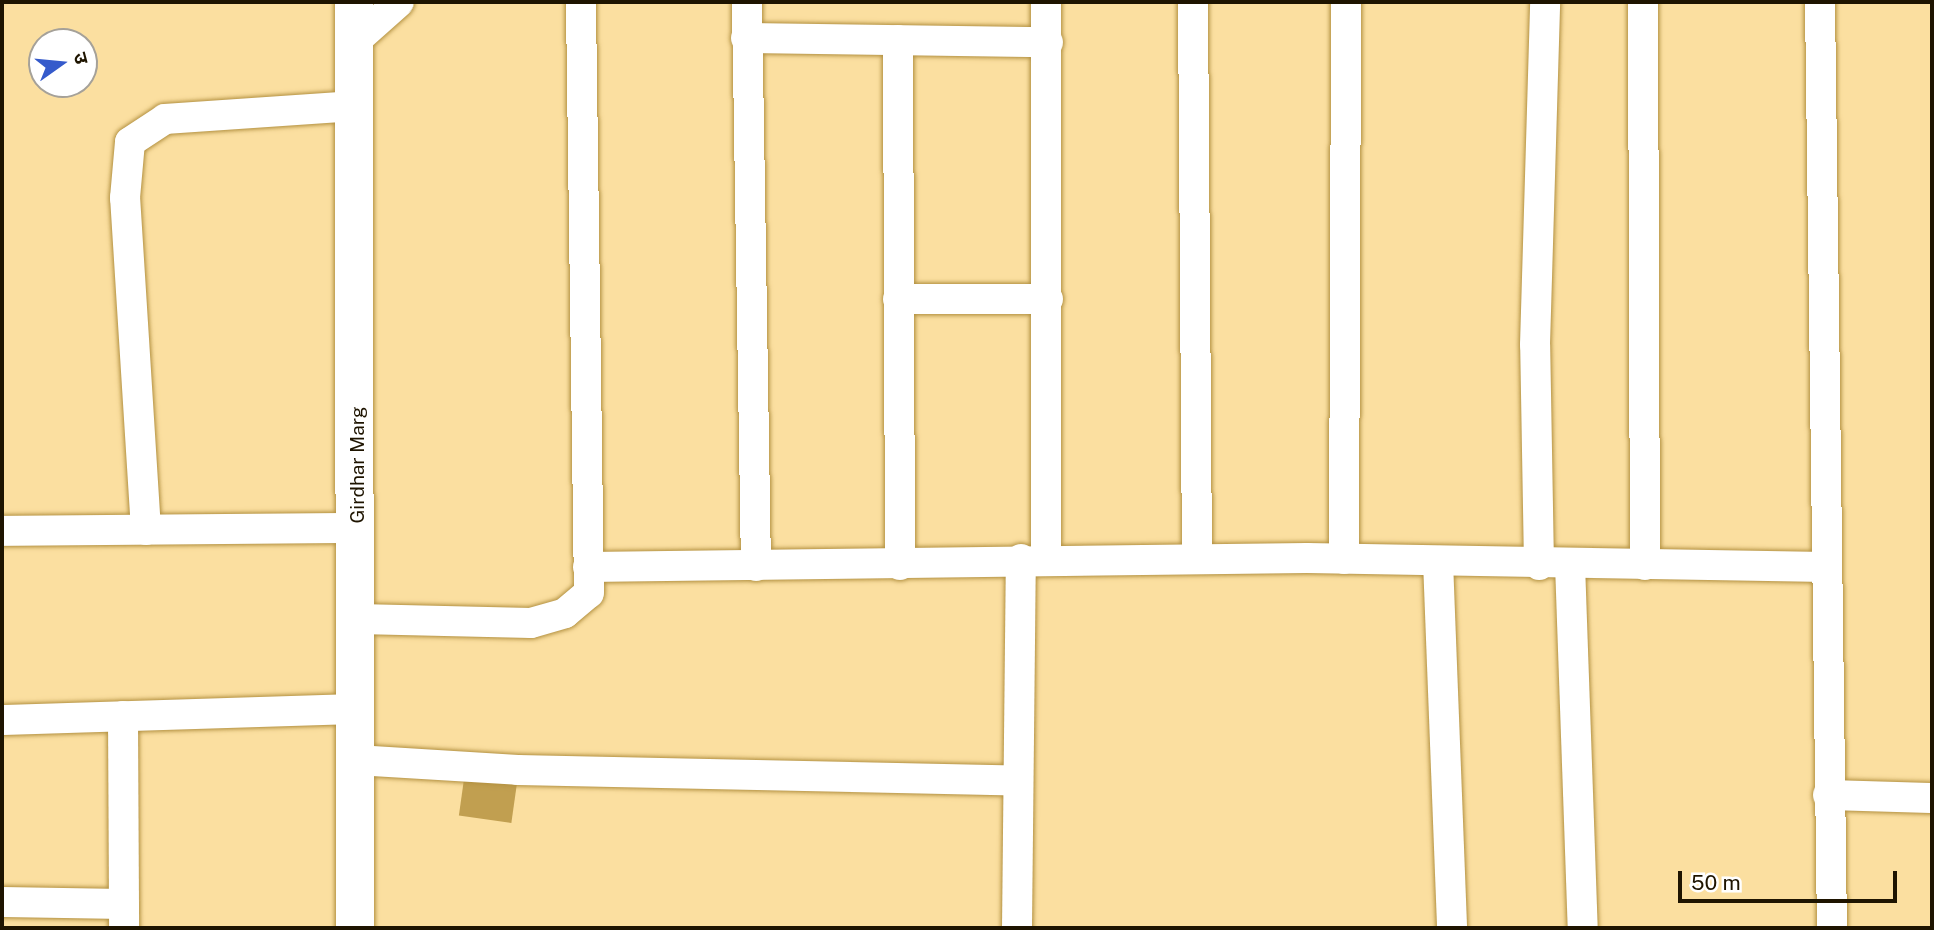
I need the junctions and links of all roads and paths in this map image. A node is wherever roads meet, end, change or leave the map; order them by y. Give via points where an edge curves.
1 (399, 2) edge
2 (581, 2) edge
3 (747, 2) edge
4 (1046, 2) edge
5 (1193, 2) edge
6 (1346, 2) edge
7 (1545, 2) edge
8 (1643, 2) edge
9 (1819, 2) edge
10 (354, 17) edge
11 (746, 38) junction
12 (898, 40) junction
13 (1048, 42) junction
14 (355, 106) junction
15 (898, 299) junction
16 (1048, 299) junction
17 (358, 528) junction
18 (146, 530) junction
19 (2, 531) edge
20 (1197, 558) junction
21 (1033, 559) junction
22 (1344, 559) junction
23 (1438, 561) junction
24 (1570, 564) junction
25 (900, 565) junction
26 (1539, 565) junction
27 (1645, 565) junction
28 (756, 566) junction
29 (588, 567) junction
30 (1826, 567) junction
31 (358, 619) junction
32 (356, 709) junction
33 (123, 716) junction
34 (2, 720) edge
35 (356, 760) junction
36 (1016, 780) junction
37 (1828, 795) junction
38 (1932, 798) edge
39 (2, 902) edge
40 (124, 916) edge
41 (355, 928) edge
42 (1017, 928) edge
43 (1452, 928) edge
44 (1583, 928) edge
45 (1832, 928) edge

1 - 10 street
2 - 29 street
3 - 11 street
4 - 13 street
5 - 20 street
6 - 22 street
7 - 26 street via 1535,345
8 - 27 street
9 - 30 street
10 - 14 street, Girdhar Marg
11 - 12 street
11 - 28 street
12 - 13 street
12 - 15 street
13 - 16 street
14 - 17 street, Girdhar Marg
14 - 18 street via 165,119 130,142 125,198
15 - 16 street
15 - 25 street
16 - 21 street
17 - 18 street
17 - 31 street, Girdhar Marg
18 - 19 street
20 - 21 street
20 - 22 street
21 - 25 street
21 - 36 street
22 - 23 street
23 - 26 street
23 - 43 street
24 - 26 street
24 - 27 street
24 - 44 street
25 - 28 street
27 - 30 street
28 - 29 street
29 - 31 street via 589,593 565,613 531,623
30 - 37 street
31 - 32 street, Girdhar Marg
32 - 33 street
32 - 35 street, Girdhar Marg
33 - 34 street
33 - 40 street
35 - 36 street via 517,770
35 - 41 street, Girdhar Marg
36 - 42 street
37 - 38 street
37 - 45 street
39 - 40 street

